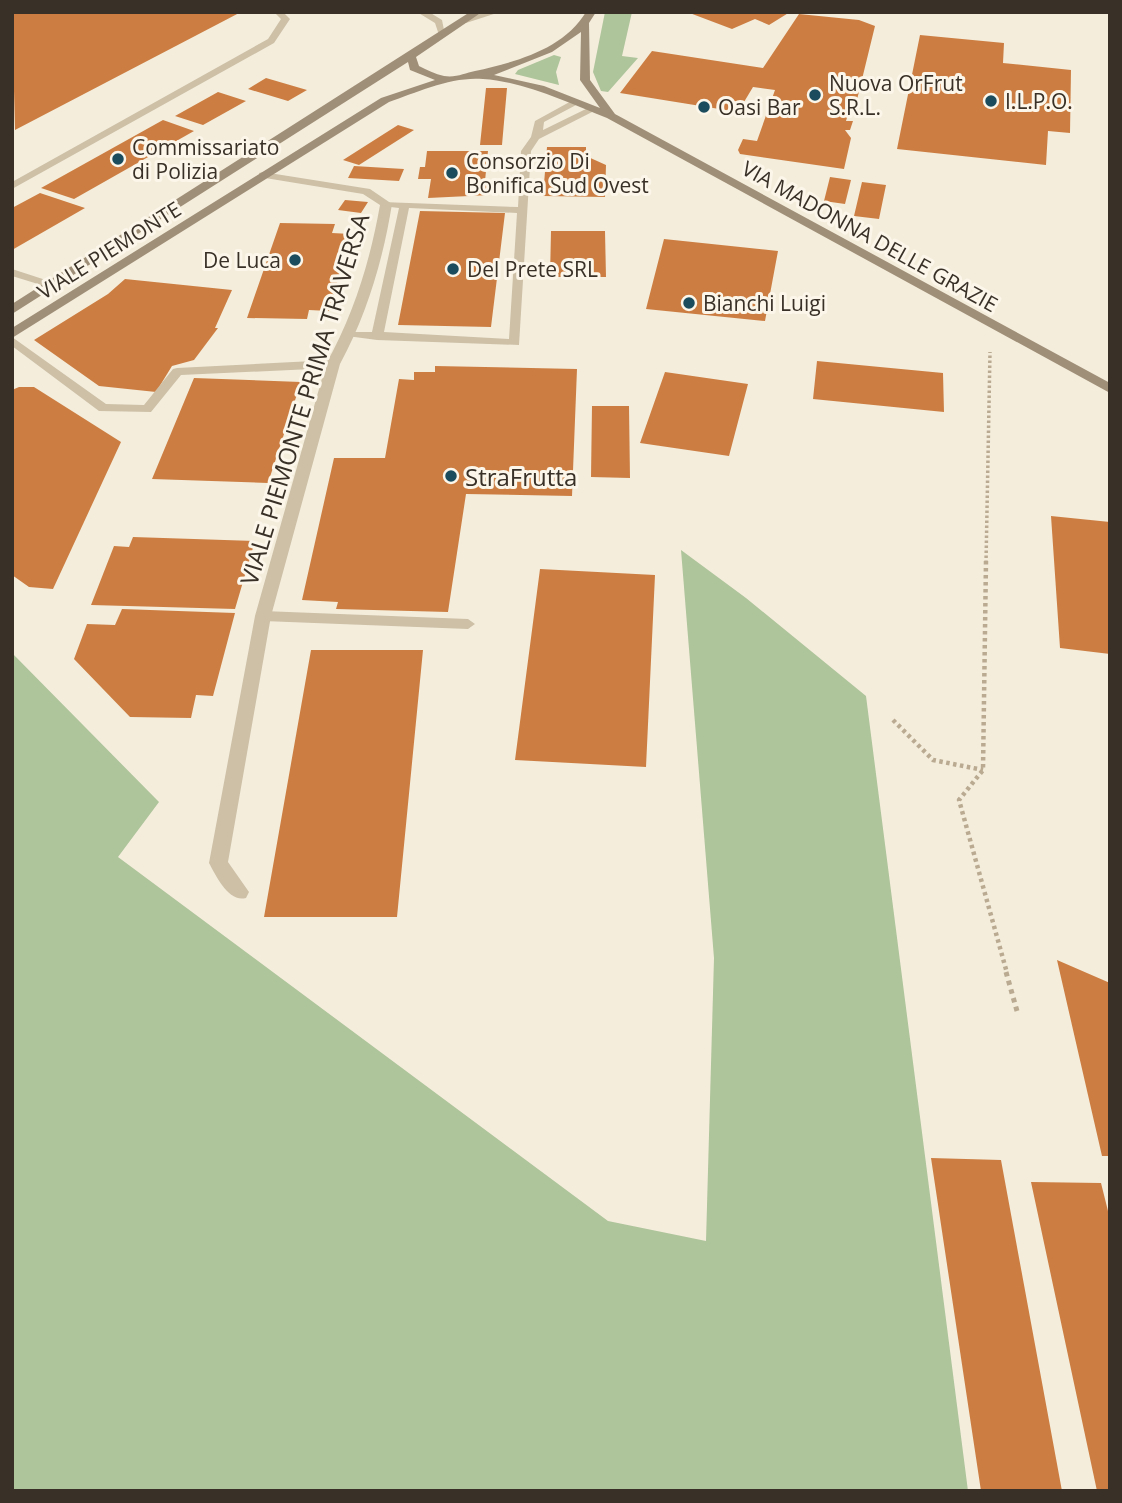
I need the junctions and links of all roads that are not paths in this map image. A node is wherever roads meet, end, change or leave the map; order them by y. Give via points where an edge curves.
1 (278, 12) edge
2 (422, 12) edge
3 (477, 12) edge
4 (496, 12) edge
5 (590, 12) edge
6 (466, 20) junction
7 (586, 25) junction
8 (442, 33) junction
9 (411, 56) junction
10 (476, 74) junction
11 (446, 79) junction
12 (575, 102) junction
13 (593, 108) junction
14 (611, 116) junction
15 (536, 137) junction
16 (263, 175) junction
17 (12, 186) edge
18 (386, 204) junction
19 (404, 207) junction
20 (522, 210) junction
21 (12, 272) edge
22 (51, 285) junction
23 (12, 310) edge
24 (12, 334) edge
25 (351, 334) junction
26 (377, 337) junction
27 (12, 340) edge
28 (333, 364) junction
29 (1110, 389) edge
30 (262, 616) junction
31 (468, 624) dead end
32 (239, 892) dead end

1 - 17 lane via 286,19 271,41
2 - 8 street via 439,22
3 - 6 street, VIALE PIEMONTE
4 - 6 lane
5 - 7 street
6 - 8 street, VIALE PIEMONTE
7 - 10 street, VIALE PIEMONTE via 529,61
7 - 14 street via 585,80
8 - 9 street, VIALE PIEMONTE
9 - 11 street via 414,68
9 - 22 street, VIALE PIEMONTE
10 - 11 street, VIALE PIEMONTE
10 - 12 street, VIA MADONNA DELLE GRAZIE via 540,88
11 - 16 street, VIALE PIEMONTE via 385,100
12 - 13 street, VIA MADONNA DELLE GRAZIE
12 - 15 lane via 540,121
13 - 14 street, VIA MADONNA DELLE GRAZIE
13 - 15 lane
14 - 29 street, VIA MADONNA DELLE GRAZIE
15 - 20 lane via 527,151
16 - 18 street, VIALE PIEMONTE PRIMA TRAVERSA via 366,191
16 - 24 street, VIALE PIEMONTE
18 - 19 lane
18 - 25 street, VIALE PIEMONTE PRIMA TRAVERSA
19 - 20 lane
19 - 26 lane
20 - 26 lane via 515,343
21 - 22 lane
22 - 23 street, VIALE PIEMONTE
25 - 26 lane
25 - 28 street, VIALE PIEMONTE PRIMA TRAVERSA
27 - 28 lane via 103,408 147,408 177,372
28 - 30 street, VIALE PIEMONTE PRIMA TRAVERSA
30 - 31 lane
30 - 32 street, VIALE PIEMONTE PRIMA TRAVERSA via 218,863

